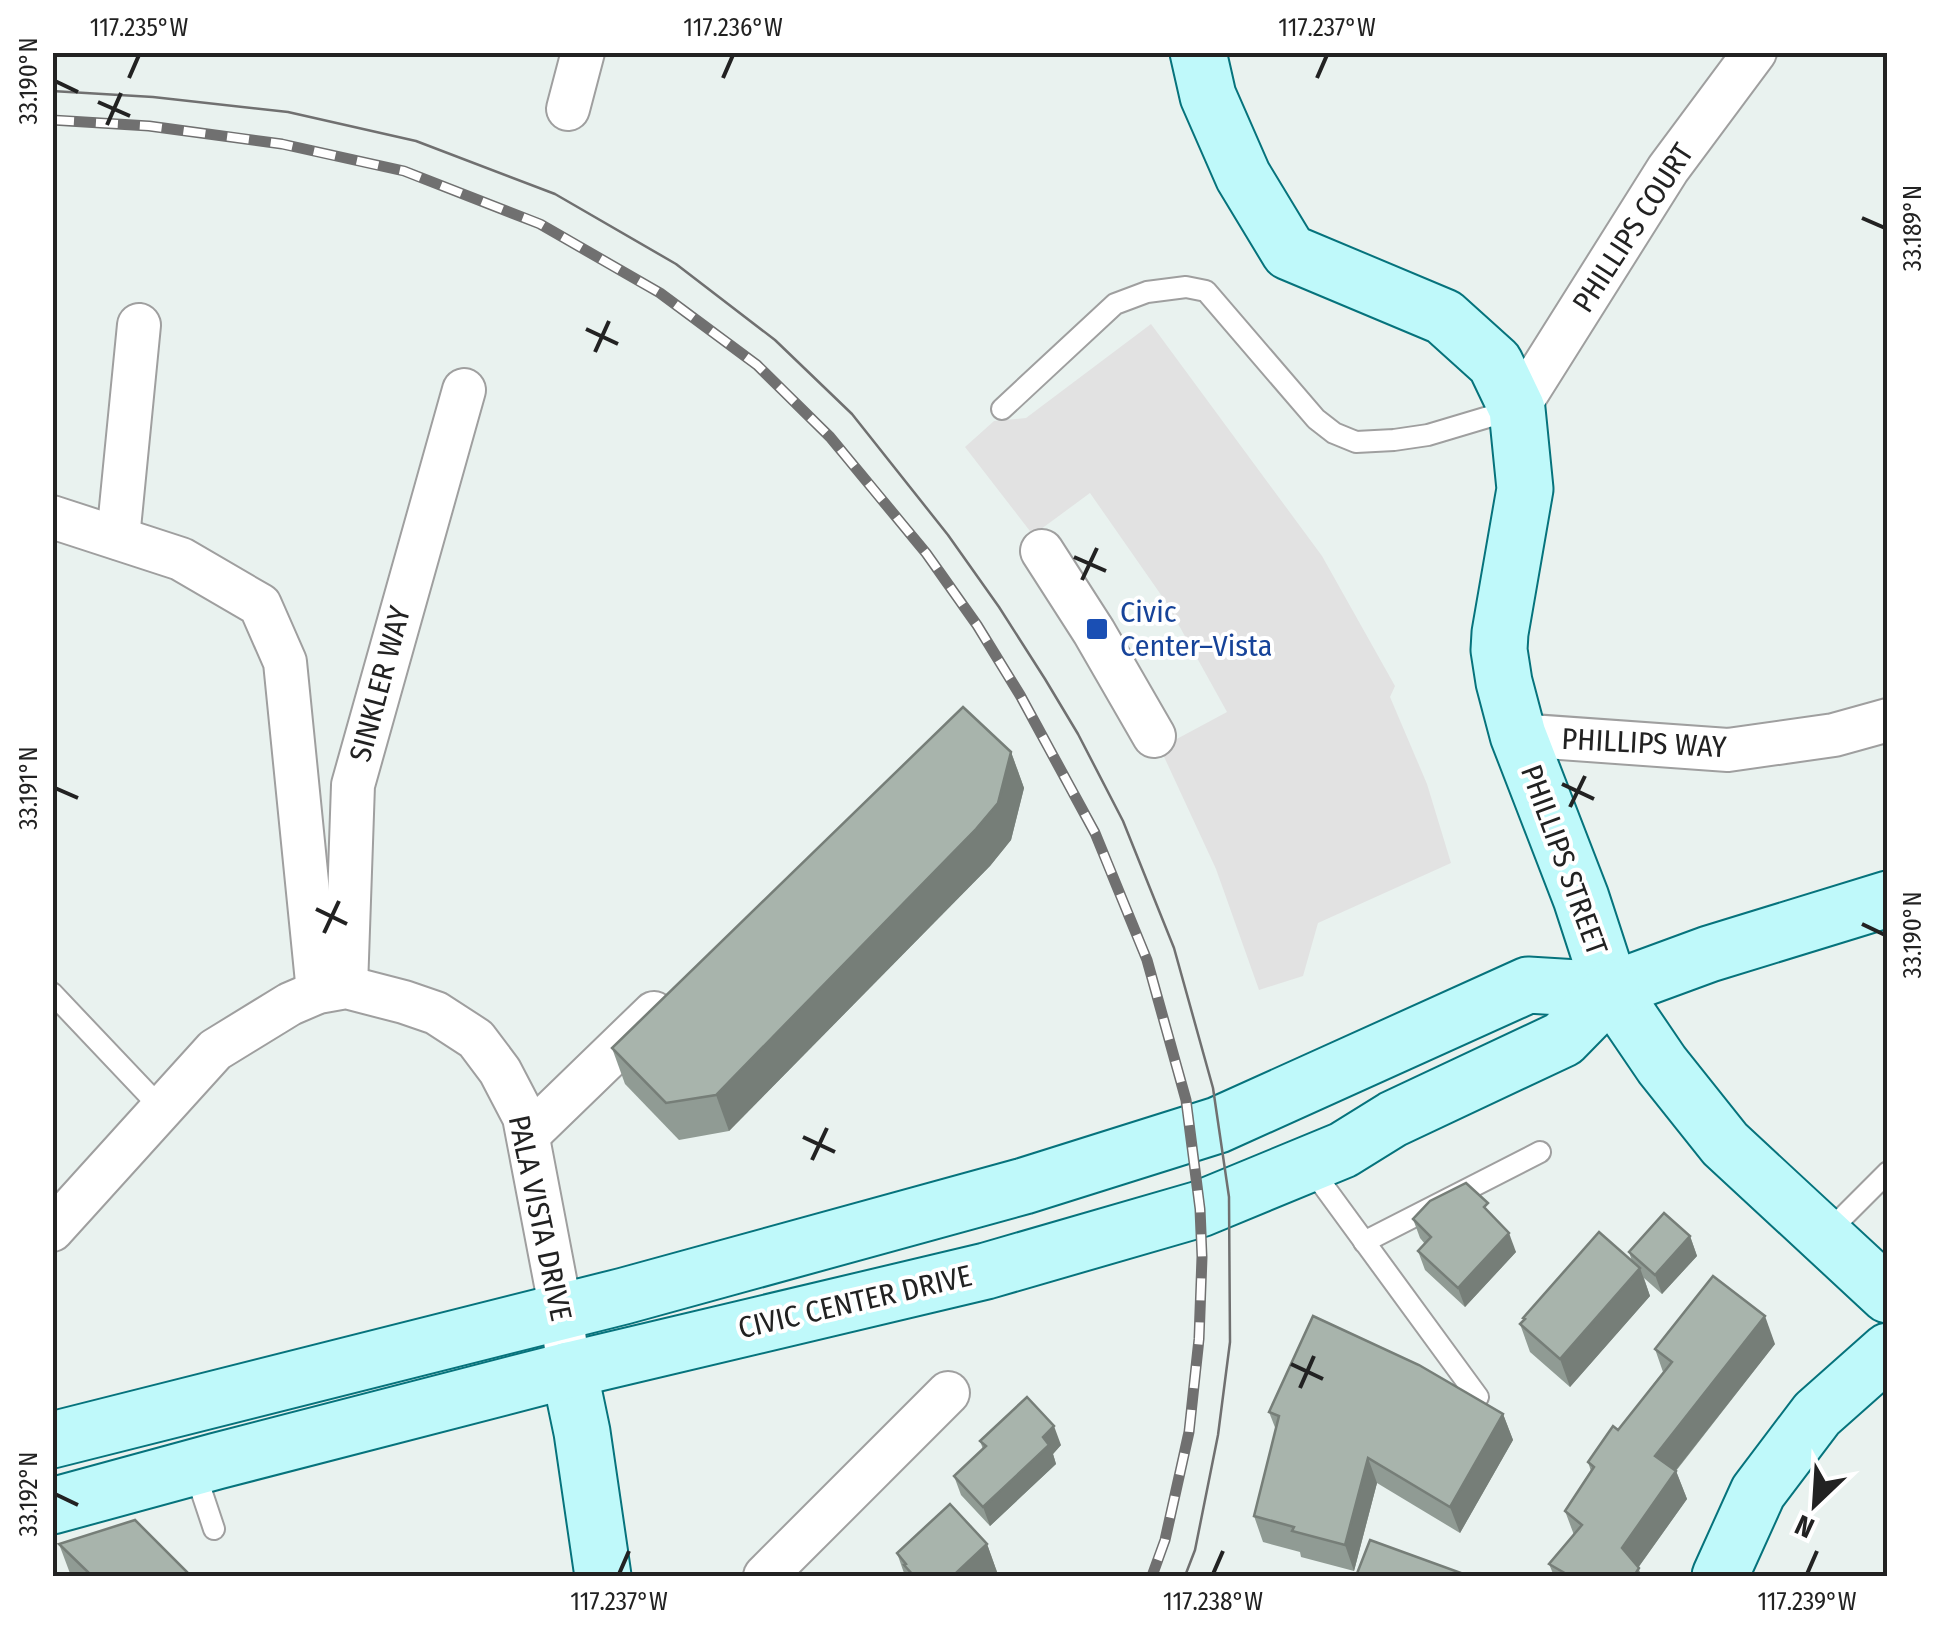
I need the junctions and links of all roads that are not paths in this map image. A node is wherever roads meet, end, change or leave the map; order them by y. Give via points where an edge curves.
1 (583, 52) edge
2 (1198, 52) edge
3 (1755, 52) edge
4 (568, 109) dead end
5 (139, 325) dead end
6 (464, 390) dead end
7 (1002, 408) dead end
8 (1517, 409) junction
9 (52, 518) edge
10 (118, 538) junction
11 (1042, 551) dead end
12 (1888, 720) edge
13 (1518, 735) junction
14 (1154, 736) dead end
15 (1888, 898) edge
16 (687, 981) edge
17 (332, 990) junction
18 (1611, 990) junction
19 (52, 993) edge
20 (162, 1109) junction
21 (528, 1135) junction
22 (1540, 1152) dead end
23 (1308, 1164) junction
24 (1888, 1172) edge
25 (52, 1230) edge
26 (1824, 1236) junction
27 (1364, 1242) junction
28 (1888, 1295) edge
29 (561, 1311) junction
30 (1888, 1351) edge
31 (570, 1370) junction
32 (948, 1393) dead end
33 (1478, 1397) edge
34 (52, 1440) edge
35 (193, 1468) junction
36 (52, 1506) edge
37 (214, 1529) dead end
38 (603, 1576) edge
39 (764, 1576) edge
40 (1720, 1576) edge

1 - 4 street
2 - 8 main road, PHILLIPS STREET via 1208,96 1243,176 1290,252 1444,317 1494,364
3 - 8 street, PHILLIPS COURT via 1668,170
5 - 10 street
6 - 17 street, SINKLER WAY via 352,785
7 - 8 lane via 1115,304 1186,287 1206,291 1316,419 1356,442 1428,435
8 - 13 main road, PHILLIPS STREET via 1525,489 1499,650
9 - 10 street
10 - 17 street via 181,558 260,604 284,662
11 - 14 street via 1080,641
12 - 13 street, PHILLIPS WAY via 1728,750
13 - 18 main road, PHILLIPS STREET
15 - 18 main road, CIVIC CENTER DRIVE
16 - 21 street
17 - 20 street via 290,1004 215,1050
17 - 21 street, PALA VISTA DRIVE via 404,1002 476,1038 500,1071
18 - 23 main road, CIVIC CENTER DRIVE via 1563,1039
18 - 26 main road, PHILLIPS STREET via 1725,1144
18 - 29 main road, CIVIC CENTER DRIVE via 1528,984 1190,1136
19 - 20 lane
20 - 25 street
21 - 29 street, PALA VISTA DRIVE
22 - 27 lane
23 - 27 lane
23 - 31 main road, CIVIC CENTER DRIVE via 1200,1208 986,1271
24 - 26 lane
26 - 28 main road, PHILLIPS STREET
27 - 33 lane
29 - 31 street, PALA VISTA DRIVE
29 - 34 main road, CIVIC CENTER DRIVE
30 - 40 main road via 1817,1414 1758,1492
31 - 35 main road, CIVIC CENTER DRIVE
31 - 38 main road, PALA VISTA DRIVE
32 - 39 street
35 - 36 main road, CIVIC CENTER DRIVE
35 - 37 lane

